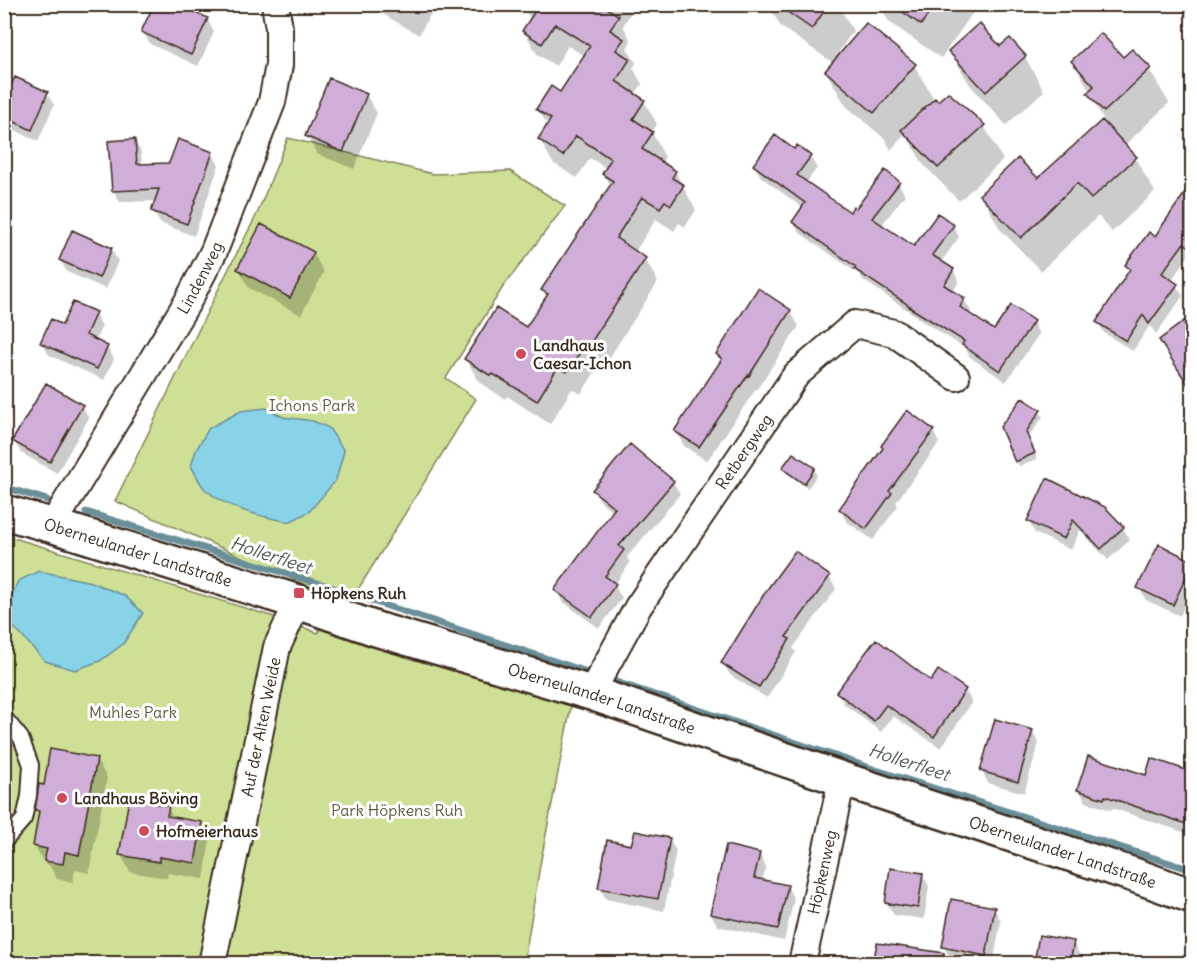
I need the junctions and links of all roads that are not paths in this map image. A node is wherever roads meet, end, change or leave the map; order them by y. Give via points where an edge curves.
1 (275, 4) edge
2 (956, 377) dead end
3 (4, 512) edge
4 (54, 526) junction
5 (298, 602) junction
6 (591, 693) junction
7 (4, 717) edge
8 (842, 779) junction
9 (4, 842) edge
10 (1192, 896) edge
11 (212, 963) edge
12 (802, 963) edge

1 - 4 street, Lindenweg via 279,65 272,102 214,251
2 - 6 street, Retbergweg via 894,333 855,324 796,375 638,607
3 - 4 street, Oberneulander Landstraße
4 - 5 street, Oberneulander Landstraße
5 - 6 street, Oberneulander Landstraße
5 - 11 street, Auf der Alten Weide via 277,647
6 - 8 street, Oberneulander Landstraße
7 - 9 lane via 21,738 31,765 24,819
8 - 10 street, Oberneulander Landstraße
8 - 12 street, Höpkenweg

